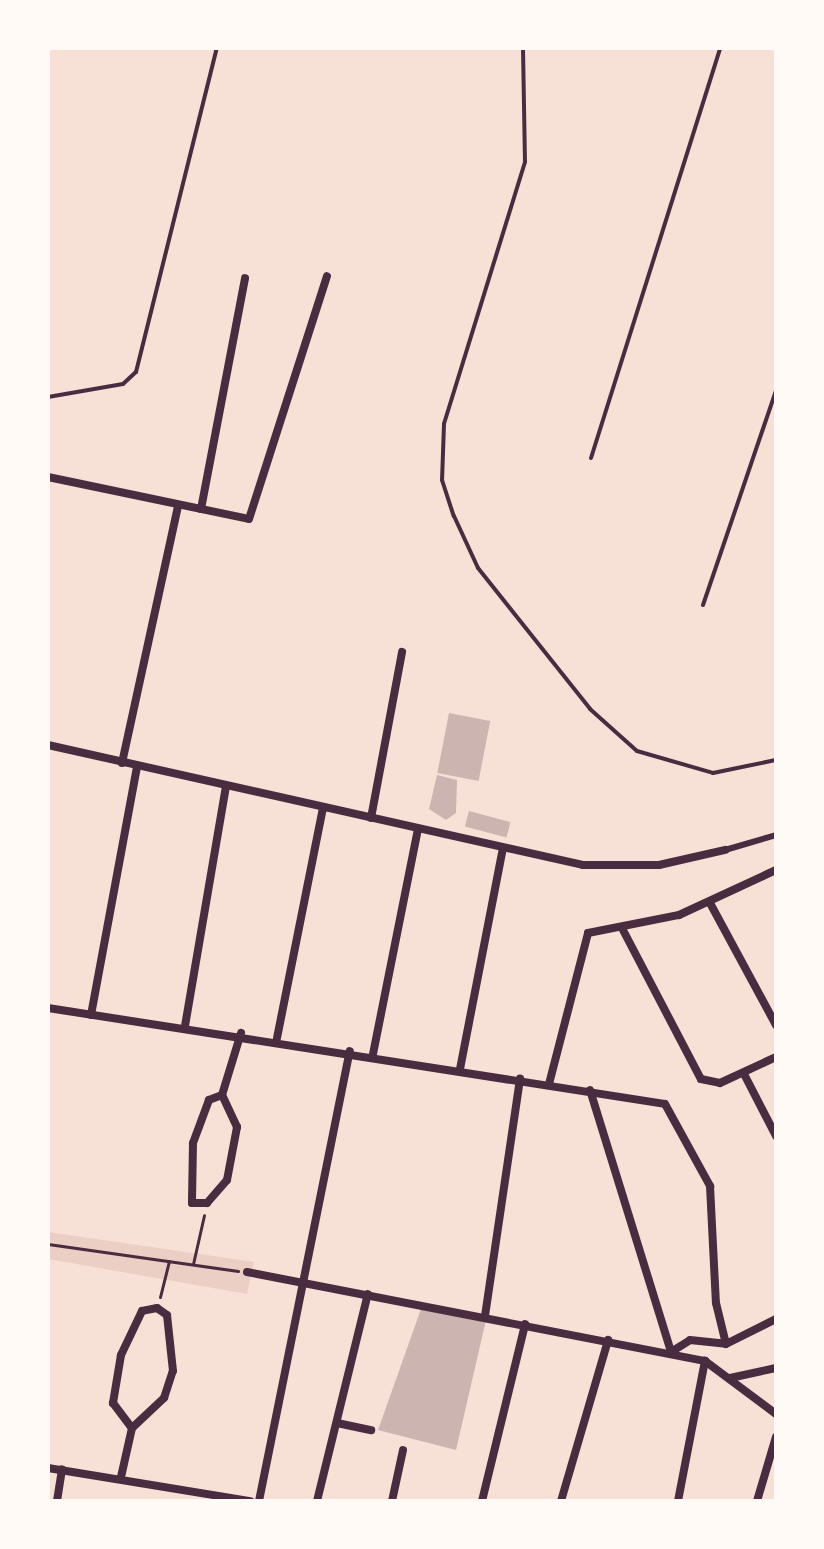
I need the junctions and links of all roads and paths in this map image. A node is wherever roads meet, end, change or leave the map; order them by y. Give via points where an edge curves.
1 (217, 48) edge
2 (523, 48) edge
3 (720, 48) edge
4 (327, 276) dead end
5 (245, 278) dead end
6 (776, 390) edge
7 (48, 397) edge
8 (591, 458) dead end
9 (48, 477) edge
10 (178, 507) junction
11 (201, 509) junction
12 (703, 605) dead end
13 (402, 652) dead end
14 (48, 745) edge
15 (776, 760) edge
16 (122, 763) junction
17 (137, 766) junction
18 (226, 786) junction
19 (323, 808) junction
20 (371, 818) junction
21 (418, 829) junction
22 (776, 835) edge
23 (725, 850) joint
24 (502, 852) junction
25 (776, 870) edge
26 (710, 903) junction
27 (623, 930) junction
28 (48, 1008) edge
29 (91, 1015) junction
30 (776, 1025) edge
31 (185, 1026) junction
32 (241, 1033) junction
33 (277, 1038) junction
34 (350, 1051) junction
35 (373, 1054) junction
36 (776, 1057) edge
37 (460, 1069) junction
38 (744, 1074) junction
39 (520, 1079) junction
40 (549, 1084) junction
41 (590, 1090) junction
42 (222, 1095) junction
43 (776, 1136) edge
44 (207, 1203) junction
45 (48, 1244) edge
46 (169, 1261) junction
47 (193, 1264) junction
48 (247, 1272) joint
49 (301, 1281) junction
50 (368, 1294) junction
51 (157, 1308) junction
52 (485, 1316) junction
53 (776, 1319) edge
54 (525, 1324) junction
55 (608, 1340) junction
56 (726, 1344) junction
57 (671, 1352) junction
58 (705, 1361) junction
59 (776, 1368) edge
60 (729, 1378) junction
61 (776, 1414) edge
62 (337, 1423) junction
63 (132, 1428) junction
64 (371, 1430) dead end
65 (776, 1437) edge
66 (403, 1450) dead end
67 (48, 1468) edge
68 (62, 1469) junction
69 (121, 1477) junction
70 (186, 1489) junction
71 (57, 1501) edge
72 (183, 1501) edge
73 (250, 1501) edge
74 (259, 1501) edge
75 (317, 1501) edge
76 (392, 1501) edge
77 (482, 1501) edge
78 (561, 1501) edge
79 (678, 1501) edge
80 (757, 1501) edge

1 - 7 lane via 136,372 123,384
2 - 15 lane via 525,162 444,424 442,480 454,516 478,568 590,709 637,751 713,773
3 - 8 lane
4 - 11 street via 249,519
5 - 11 street
6 - 12 lane
9 - 10 street
10 - 11 street
10 - 16 street
13 - 20 street
14 - 16 street
16 - 17 street
17 - 18 street
17 - 29 street
18 - 19 street
18 - 31 street
19 - 20 street
19 - 33 street
20 - 21 street
21 - 24 street
21 - 35 street
22 - 23 street
23 - 24 street via 659,865 583,865
24 - 37 street
25 - 26 street
26 - 27 street
26 - 30 street
27 - 38 street via 706,1083
27 - 40 street via 600,930 583,941
28 - 29 street
29 - 31 street
31 - 32 street
32 - 33 street
32 - 42 street
33 - 34 street
34 - 35 street
34 - 49 street
35 - 37 street
36 - 38 street
37 - 39 street
38 - 43 street
39 - 40 street
39 - 52 street
40 - 41 street
41 - 56 street via 665,1104 674,1113 710,1186 716,1303
41 - 57 street
42 - 44 street via 237,1127 227,1180
42 - 44 street via 209,1100 193,1143 187,1194 192,1203
44 - 47 path
45 - 46 path
46 - 47 path
46 - 51 path
47 - 48 path
48 - 49 street
49 - 50 street
49 - 74 street
50 - 52 street
50 - 62 street
51 - 63 street via 167,1315 173,1371 164,1398
51 - 63 street via 142,1311 121,1355 113,1403
52 - 54 street
53 - 56 street
54 - 55 street
54 - 77 street
55 - 57 street
55 - 78 street
56 - 57 street via 690,1340
57 - 58 street
58 - 60 street
58 - 79 street
59 - 60 street
60 - 61 street
62 - 64 street
62 - 75 street
63 - 69 street
65 - 80 street
66 - 76 street
67 - 68 street
68 - 69 street
68 - 71 street
69 - 70 street
70 - 72 street
70 - 73 street

